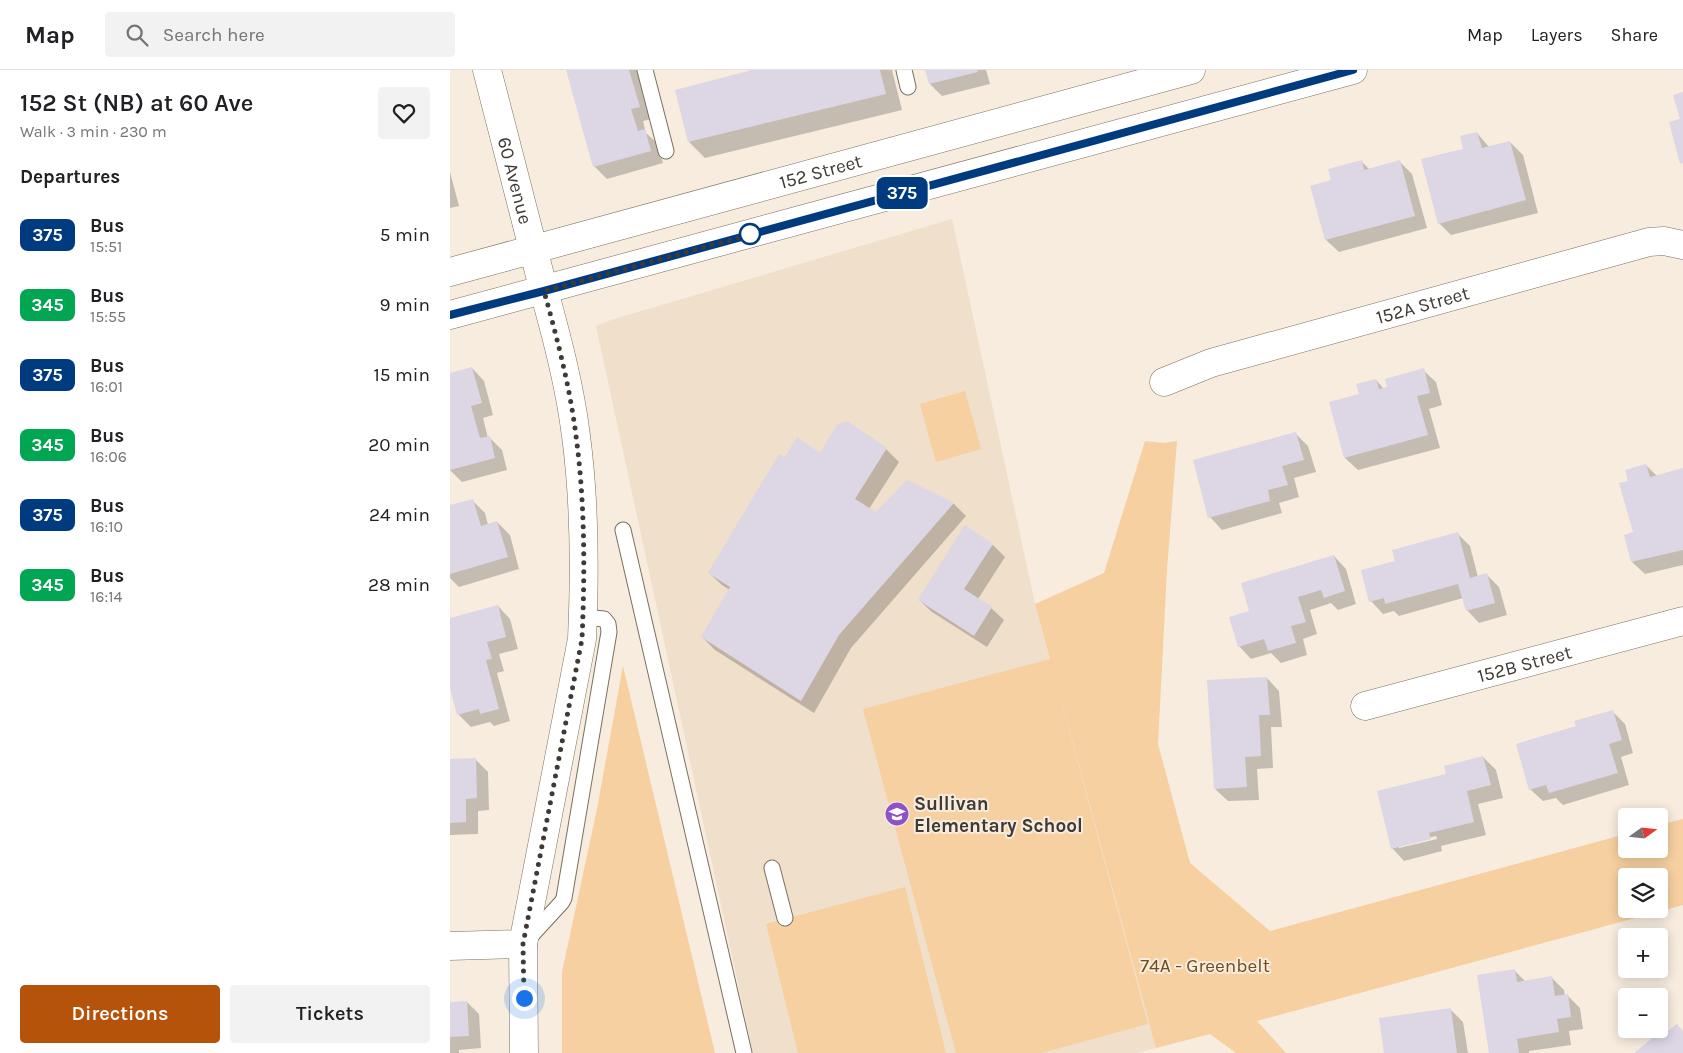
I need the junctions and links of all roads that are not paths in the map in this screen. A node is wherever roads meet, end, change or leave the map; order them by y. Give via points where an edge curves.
1 (487, 70) edge
2 (904, 70) edge
3 (1191, 70) edge
4 (1353, 70) edge
5 (649, 71) edge
6 (908, 87) dead end
7 (666, 151) dead end
8 (1683, 245) edge
9 (533, 250) junction
10 (450, 272) edge
11 (544, 291) junction
12 (450, 315) edge
13 (1164, 382) dead end
14 (622, 530) dead end
15 (1683, 620) edge
16 (1366, 706) dead end
17 (772, 868) dead end
18 (785, 918) dead end
19 (523, 944) junction
20 (450, 946) edge
21 (524, 1053) edge
22 (744, 1053) edge

1 - 9 street, 60 Avenue
2 - 6 lane
3 - 9 street, 152 Street
4 - 11 street
5 - 7 lane
8 - 13 street, 152A Street via 1649,242 1211,363
9 - 10 street, 152 Street
9 - 11 street, 60 Avenue
11 - 12 street
11 - 19 street, 60 Avenue via 576,436 584,549 583,617 582,639
14 - 22 lane
15 - 16 street, 152B Street
17 - 18 lane
19 - 20 street
19 - 21 street, 60 Avenue

